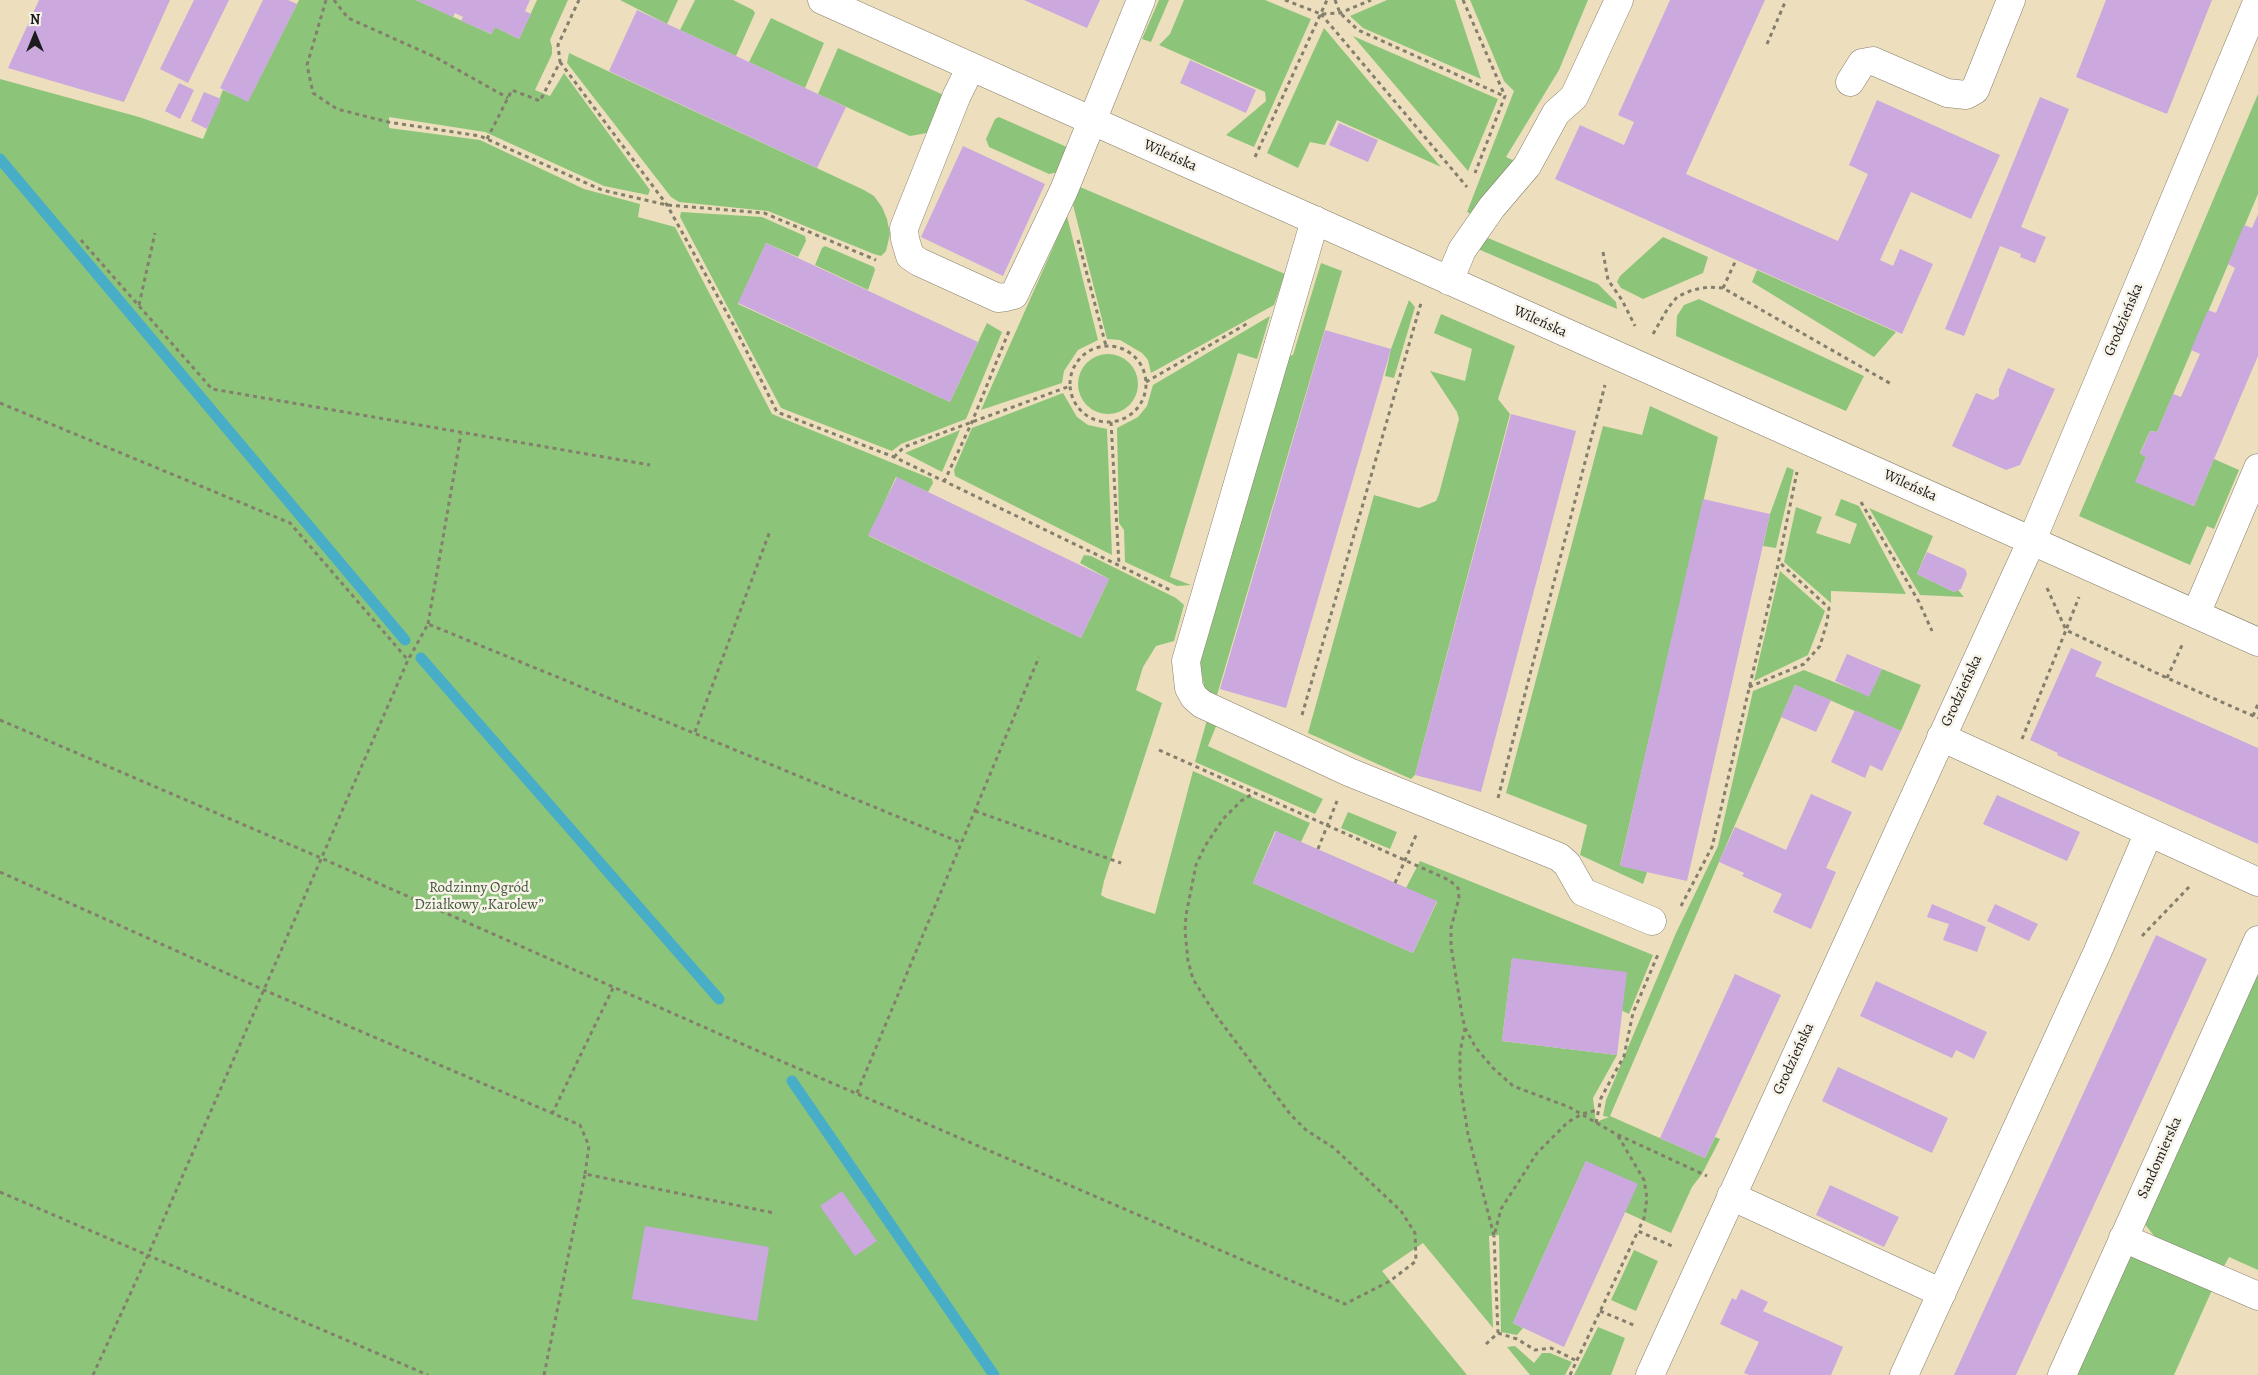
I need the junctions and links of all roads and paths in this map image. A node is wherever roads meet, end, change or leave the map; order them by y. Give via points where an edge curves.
1 (326, 0) edge
2 (334, 0) edge
3 (822, 0) edge
4 (1141, 0) edge
5 (1285, 0) edge
6 (1327, 0) edge
7 (1335, 0) edge
8 (1371, 0) edge
9 (1463, 0) edge
10 (1619, 0) edge
11 (1786, 0) edge
12 (2011, 0) edge
13 (2258, 0) edge
14 (578, 1) edge
15 (1340, 13) junction
16 (1321, 14) junction
17 (1766, 44) dead end
18 (560, 62) junction
19 (971, 67) junction
20 (1850, 82) dead end
21 (1505, 96) junction
22 (508, 98) junction
23 (1092, 121) junction
24 (487, 139) junction
25 (1255, 157) dead end
26 (1064, 190) junction
27 (667, 205) junction
28 (1315, 220) junction
29 (155, 233) dead end
30 (81, 240) dead end
31 (1603, 252) dead end
32 (910, 256) junction
33 (1736, 260) dead end
34 (1449, 281) junction
35 (1723, 288) junction
36 (1006, 297) junction
37 (1422, 298) dead end
38 (1291, 303) junction
39 (139, 306) junction
40 (1635, 326) dead end
41 (1653, 334) dead end
42 (1106, 346) junction
43 (1606, 380) dead end
44 (1146, 382) junction
45 (1893, 385) dead end
46 (1070, 386) junction
47 (0, 403) edge
48 (972, 422) junction
49 (1111, 422) junction
50 (461, 434) junction
51 (1811, 442) junction
52 (894, 457) junction
53 (650, 465) dead end
54 (2258, 468) edge
55 (944, 482) junction
56 (1856, 493) dead end
57 (770, 531) dead end
58 (2032, 540) junction
59 (1779, 562) junction
60 (1119, 565) junction
61 (2044, 580) dead end
62 (2079, 597) dead end
63 (1202, 605) junction
64 (2196, 614) junction
65 (428, 624) junction
66 (2066, 630) junction
67 (1932, 631) dead end
68 (2258, 642) edge
69 (2183, 643) dead end
70 (1039, 657) dead end
71 (408, 660) junction
72 (2167, 678) junction
73 (1748, 688) junction
74 (2258, 704) edge
75 (2253, 716) junction
76 (2258, 718) edge
77 (0, 720) edge
78 (695, 732) junction
79 (1941, 737) junction
80 (2020, 744) dead end
81 (1293, 746) junction
82 (1159, 750) dead end
83 (1349, 772) junction
84 (1254, 793) junction
85 (1429, 804) junction
86 (975, 810) junction
87 (1327, 826) junction
88 (1491, 829) junction
89 (2149, 832) junction
90 (962, 843) junction
91 (1318, 849) dead end
92 (321, 858) junction
93 (1405, 861) junction
94 (2212, 862) junction
95 (1121, 863) dead end
96 (0, 872) edge
97 (2258, 882) edge
98 (1395, 883) dead end
99 (1678, 912) dead end
100 (1657, 933) joint
101 (2141, 936) dead end
102 (2258, 940) edge
103 (614, 986) junction
104 (264, 990) junction
105 (1465, 1028) junction
106 (857, 1093) junction
107 (1598, 1110) junction
108 (552, 1114) junction
109 (1582, 1114) junction
110 (1596, 1122) junction
111 (1617, 1134) junction
112 (585, 1174) junction
113 (0, 1192) edge
114 (1733, 1193) junction
115 (774, 1213) dead end
116 (1638, 1231) junction
117 (1494, 1236) junction
118 (2123, 1238) junction
119 (1673, 1247) dead end
120 (148, 1255) junction
121 (1942, 1293) junction
122 (2258, 1296) edge
123 (1600, 1311) junction
124 (1638, 1327) dead end
125 (1498, 1333) junction
126 (1486, 1344) dead end
127 (1577, 1361) junction
128 (93, 1375) edge
129 (428, 1375) edge
130 (544, 1375) edge
131 (1570, 1375) edge
132 (1650, 1375) edge
133 (1904, 1375) edge
134 (2062, 1375) edge

1 - 24 path via 307,65 313,93 337,109 388,122
2 - 22 path via 348,18 435,58
3 - 19 street, Wileńska
4 - 23 street
5 - 16 path
6 - 16 path
7 - 15 path
8 - 15 path
9 - 21 path
10 - 34 street via 1574,98 1556,113 1527,166 1492,207 1462,250
11 - 17 path
12 - 20 street via 1975,90 1966,95 1947,93 1873,61 1862,63
13 - 58 street, Grodzieńska
14 - 18 path via 558,45
15 - 16 path
15 - 21 path via 1358,30
16 - 21 path via 1469,189
16 - 25 path
18 - 22 path via 540,100 512,90
18 - 27 path
19 - 23 street, Wileńska
19 - 32 street via 904,228
22 - 24 path
23 - 26 street
23 - 28 street, Wileńska
24 - 27 path via 602,190
26 - 36 street via 1014,295
26 - 42 path
27 - 32 path via 764,213 885,264
27 - 52 path via 777,412
28 - 34 street, Wileńska
28 - 38 street
29 - 39 path
30 - 39 path
31 - 40 path via 1608,280
32 - 36 street via 998,298
33 - 35 path
34 - 51 street, Wileńska
35 - 41 path via 1692,290 1677,297
35 - 45 path
36 - 48 path via 1014,319
37 - 81 path
38 - 44 path via 1267,312
38 - 63 street
39 - 50 path via 212,389
42 - 44 path via 1118,347 1138,360
42 - 46 path via 1094,349 1076,363
43 - 88 path
44 - 49 path via 1140,404 1123,418
46 - 48 path
46 - 49 path via 1073,398 1088,416
47 - 71 path via 290,523
48 - 52 path via 904,447
48 - 55 path
49 - 60 path
50 - 53 path
50 - 65 path
51 - 58 street, Wileńska
51 - 59 path via 1798,466
52 - 55 path
54 - 64 street
55 - 60 path
56 - 67 path via 1919,602
57 - 78 path
58 - 64 street, Wileńska
58 - 79 street, Grodzieńska
59 - 73 path
59 - 73 path via 1829,608 1828,622 1820,646 1804,664
60 - 63 path
61 - 66 path
62 - 66 path
63 - 81 street via 1186,661 1186,675 1194,697 1202,704
64 - 68 street, Wileńska
65 - 71 path
65 - 78 path
66 - 72 path
66 - 80 path
69 - 72 path
70 - 86 path
71 - 92 path
72 - 75 path
73 - 99 path via 1712,848
74 - 75 path
75 - 76 path
77 - 92 path
78 - 90 path
79 - 89 street
79 - 114 street, Grodzieńska
81 - 83 street
82 - 84 path
83 - 85 street
83 - 87 path
84 - 87 path
84 - 106 path via 1223,819 1196,865 1184,931 1193,979 1215,1014 1290,1114 1306,1130 1334,1148 1406,1218 1415,1233 1416,1261 1390,1281 1345,1304
85 - 88 street
85 - 93 path
86 - 90 path
86 - 95 path
87 - 91 path
87 - 93 path
88 - 100 street via 1559,857 1584,892
89 - 94 street
89 - 121 street
90 - 106 path
92 - 103 path
92 - 104 path
93 - 98 path
93 - 105 path via 1449,880 1458,888 1451,946
94 - 97 street
94 - 101 path
96 - 104 path
100 - 107 path via 1624,1056 1601,1098
102 - 118 street, Sandomierska
103 - 106 path
103 - 108 path
104 - 108 path
104 - 120 path
105 - 109 path via 1476,1048 1513,1086
105 - 117 path via 1460,1052 1460,1083 1468,1134
107 - 109 path
107 - 110 path
108 - 112 path via 580,1125 589,1146
109 - 110 path
109 - 117 path via 1568,1122 1537,1153 1501,1209
110 - 111 path
111 - 114 path
111 - 116 path via 1634,1158 1644,1180 1647,1198
112 - 115 path
112 - 130 path
113 - 120 path
114 - 121 street
114 - 132 street, Grodzieńska
116 - 119 path
116 - 123 path
117 - 125 path
118 - 122 street
118 - 134 street, Sandomierska
120 - 128 path
120 - 129 path
121 - 133 street
123 - 124 path
123 - 127 path
125 - 126 path
125 - 127 path via 1535,1350 1551,1348
127 - 131 path

